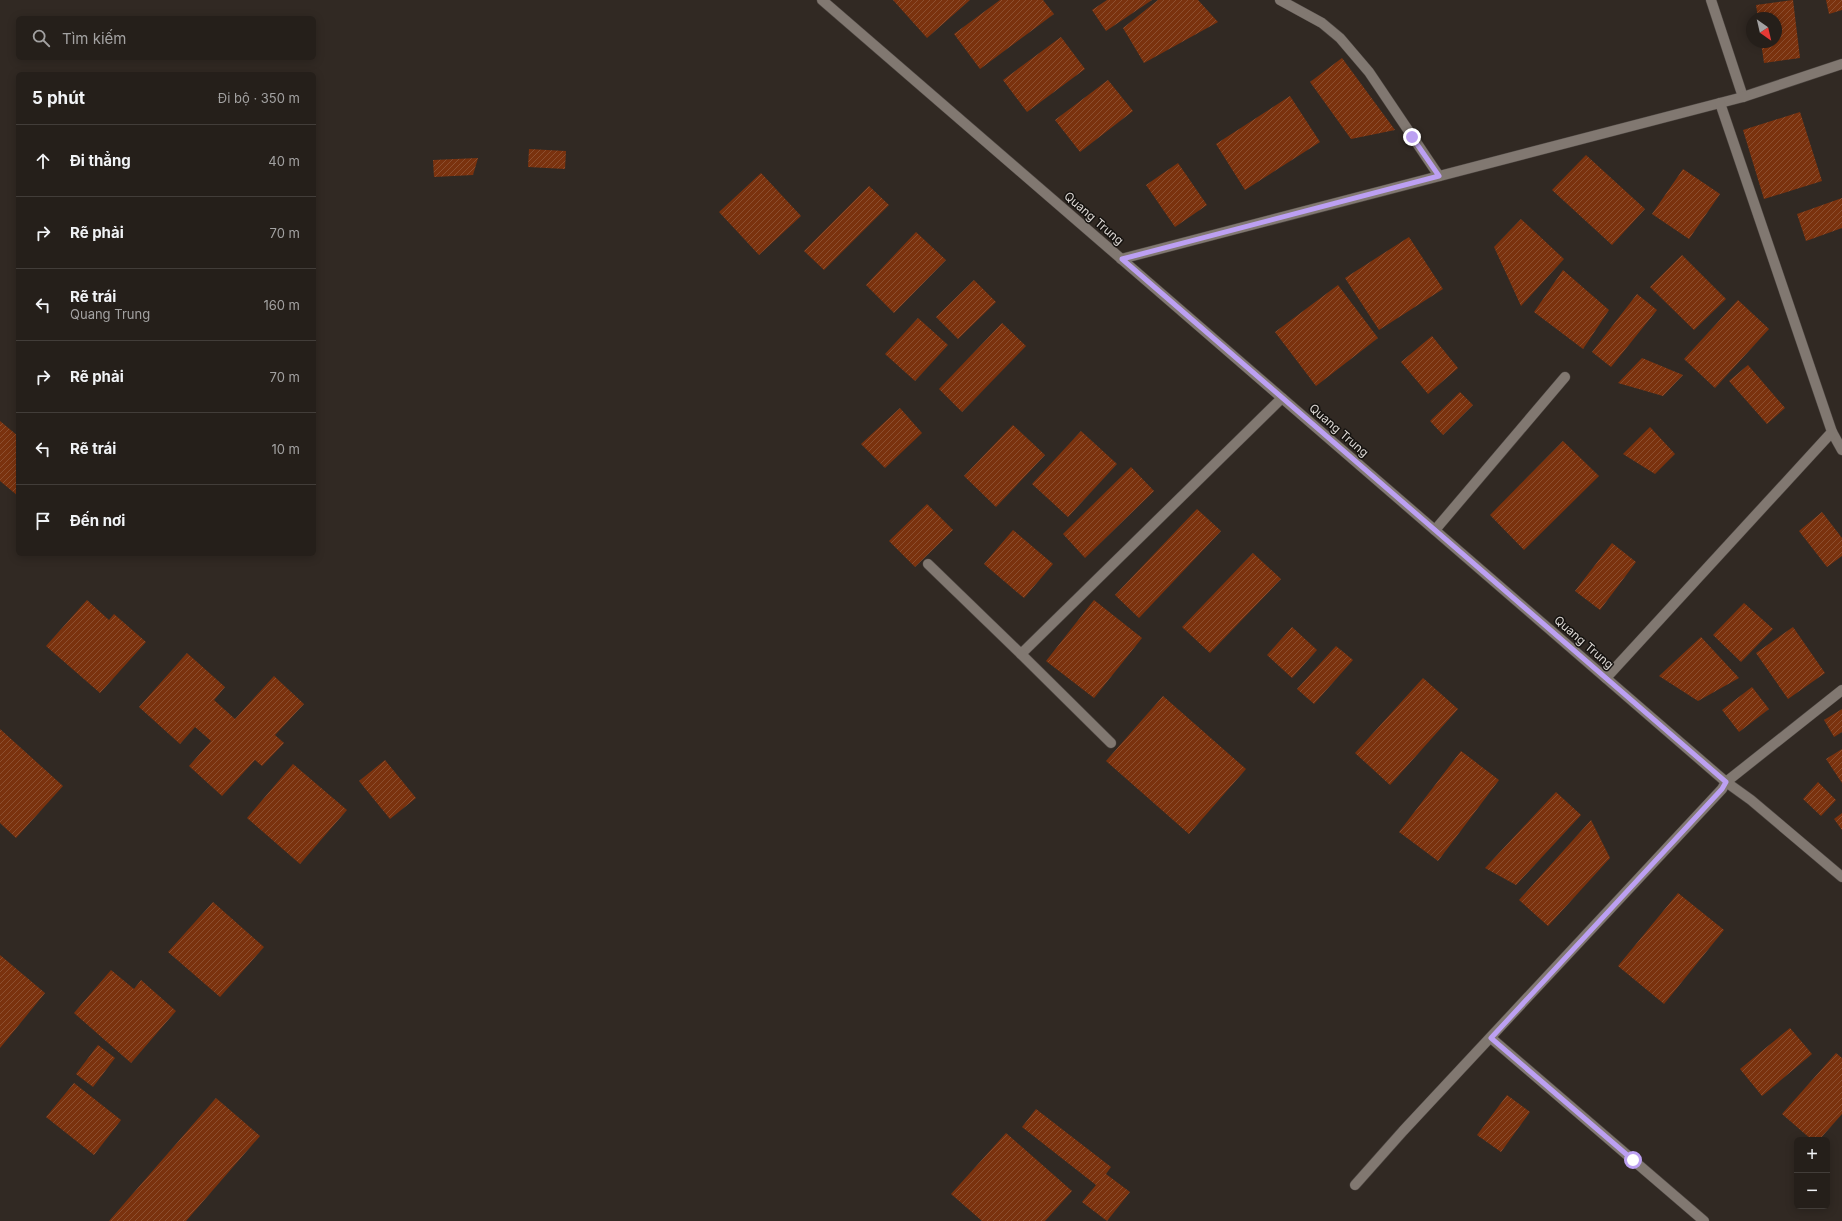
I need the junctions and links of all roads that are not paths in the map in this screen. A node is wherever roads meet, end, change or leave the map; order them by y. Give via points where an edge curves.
1 (822, 0) edge
2 (1280, 0) edge
3 (1711, 0) edge
4 (1842, 64) edge
5 (1743, 98) junction
6 (1720, 103) junction
7 (1439, 176) junction
8 (1122, 259) junction
9 (1565, 377) dead end
10 (1282, 398) junction
11 (1832, 432) junction
12 (1842, 450) edge
13 (1435, 530) junction
14 (928, 564) dead end
15 (1021, 654) junction
16 (1606, 678) junction
17 (1842, 690) edge
18 (1111, 743) dead end
19 (1726, 782) junction
20 (1842, 877) edge
21 (1491, 1038) junction
22 (1355, 1185) dead end
23 (1704, 1221) edge

1 - 8 street, Quang Trung
2 - 7 street via 1322,23 1340,38 1369,72
3 - 5 street
4 - 5 street
5 - 6 street
6 - 7 street
6 - 11 street
7 - 8 street
8 - 10 street, Quang Trung
9 - 13 street
10 - 13 street, Quang Trung
10 - 15 street
11 - 12 street
11 - 16 street
13 - 16 street, Quang Trung
14 - 15 street
15 - 18 street
16 - 19 street, Quang Trung
17 - 19 street
19 - 20 street, Quang Trung
19 - 21 street
21 - 22 street
21 - 23 street

